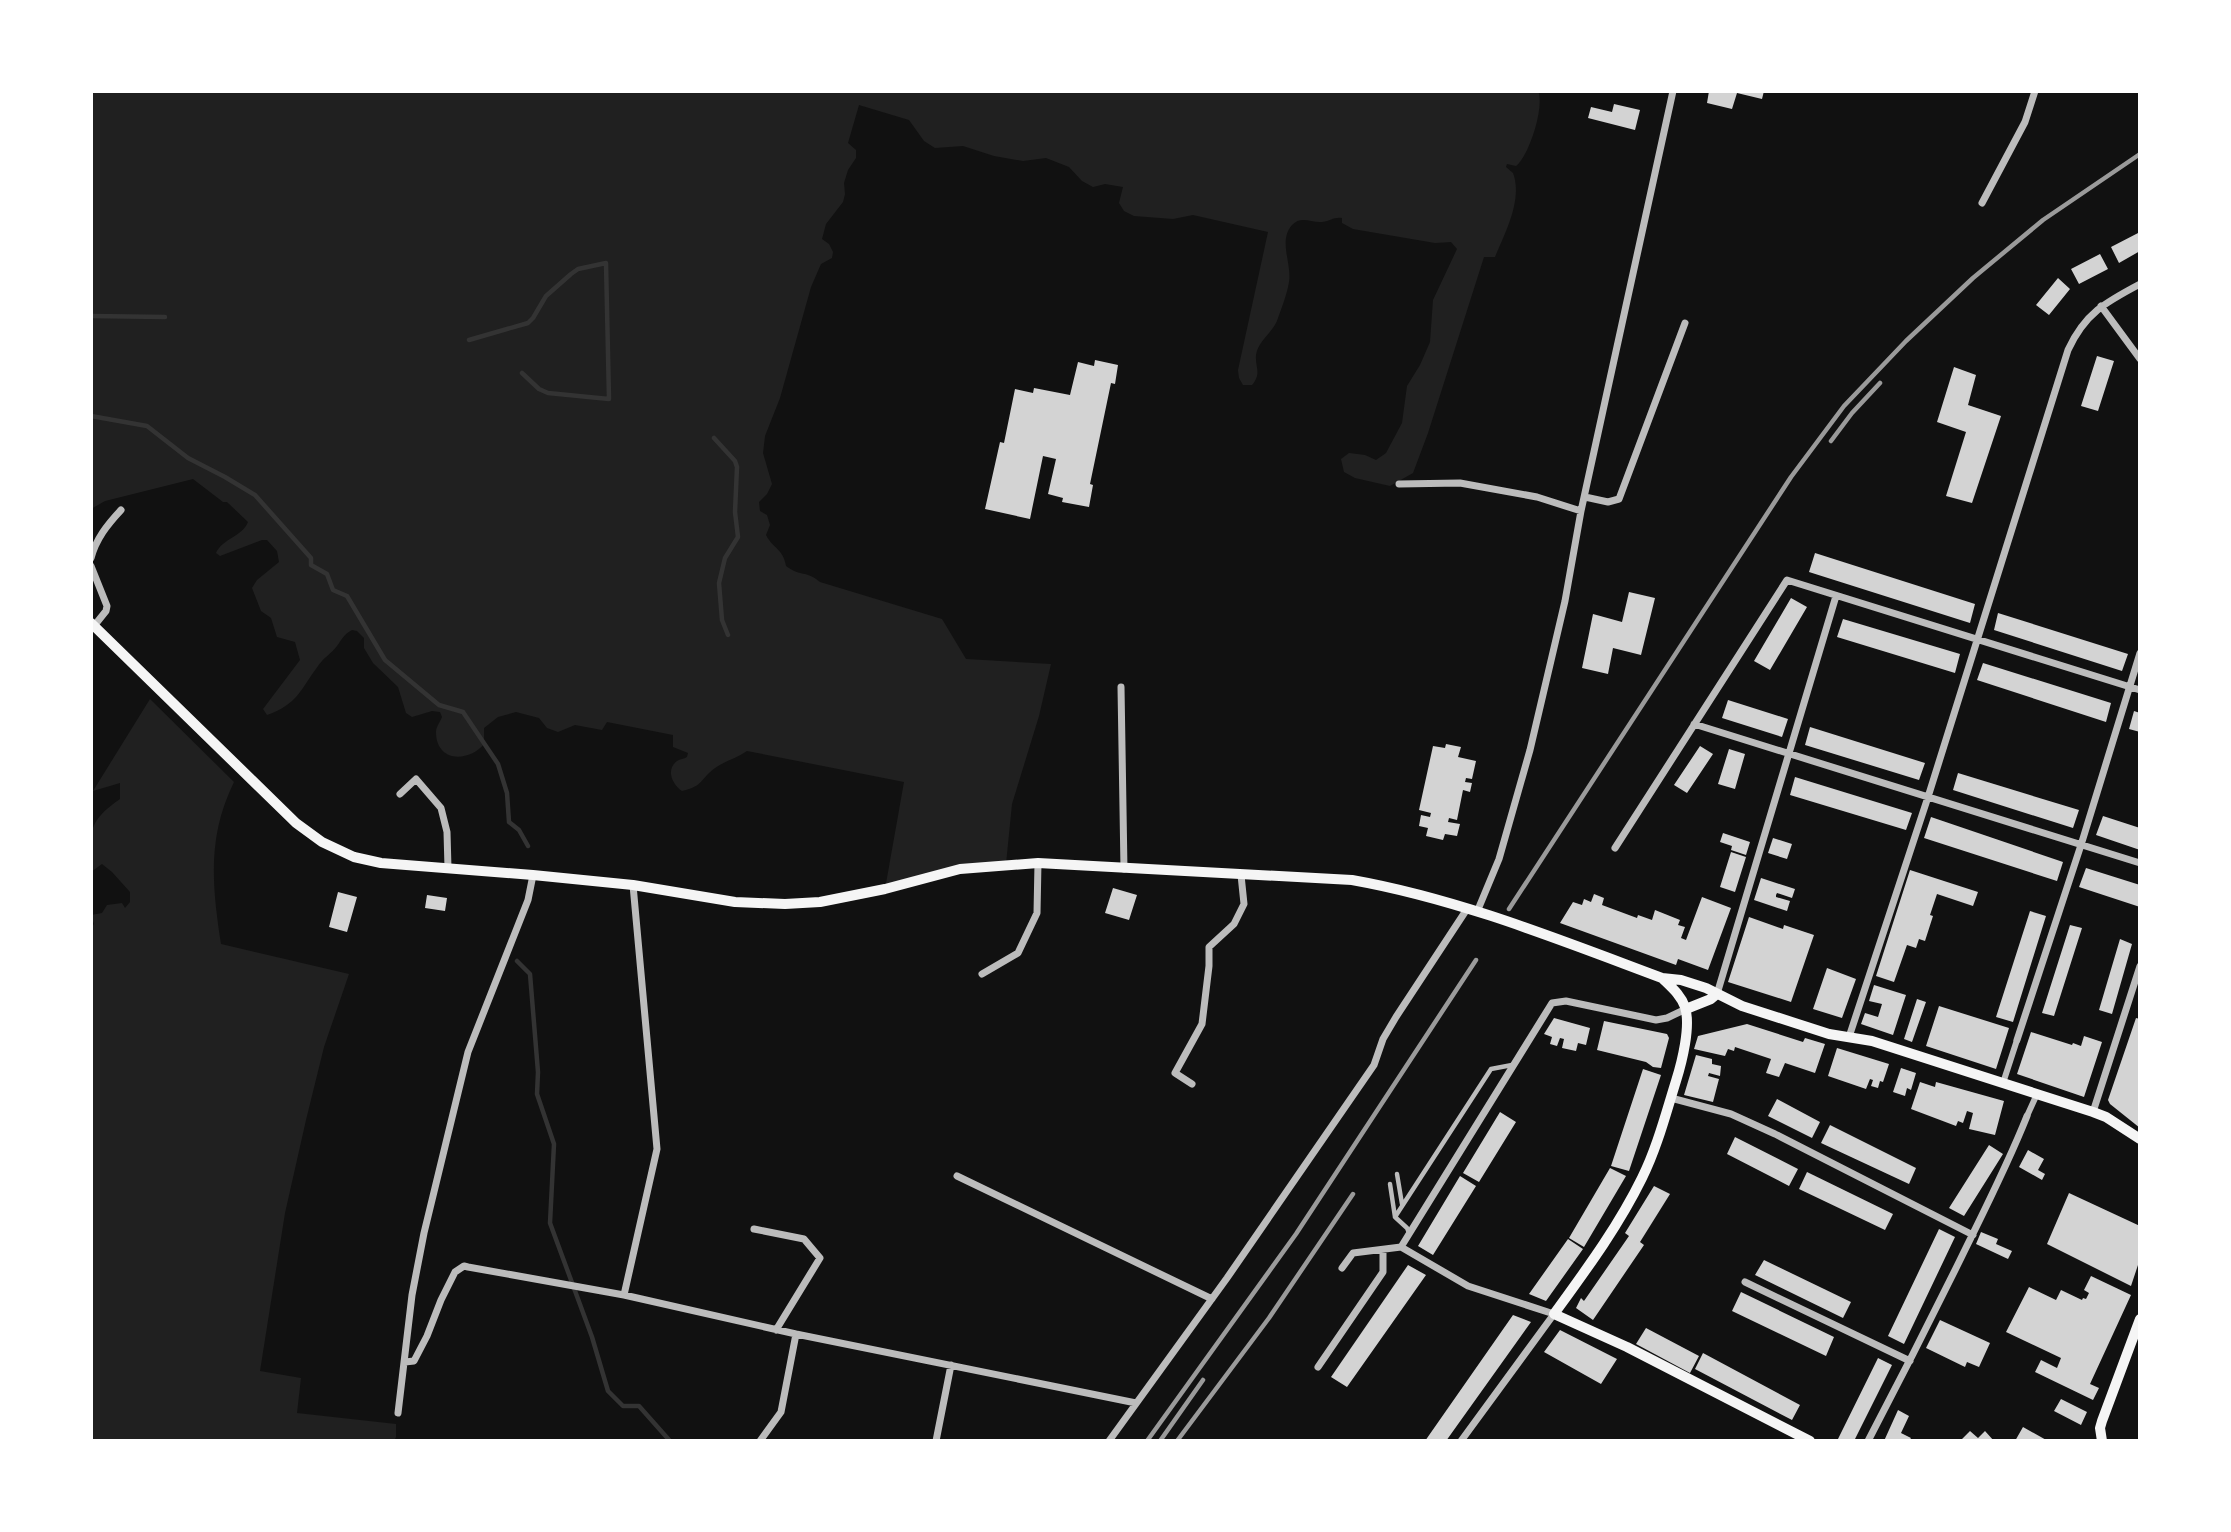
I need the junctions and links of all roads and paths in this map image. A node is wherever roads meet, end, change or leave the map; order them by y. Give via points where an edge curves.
1 (1674, 91) edge
2 (2035, 91) edge
3 (1982, 203) dead end
4 (2140, 284) edge
5 (2101, 306) junction
6 (1685, 323) dead end
7 (2140, 359) edge
8 (1399, 484) dead end
9 (1585, 497) junction
10 (121, 510) dead end
11 (1581, 511) junction
12 (91, 558) edge
13 (91, 566) edge
14 (1836, 596) junction
15 (93, 625) edge
16 (1977, 639) junction
17 (2140, 653) edge
18 (1121, 687) dead end
19 (2130, 687) junction
20 (2140, 690) edge
21 (1695, 724) junction
22 (1790, 753) junction
23 (400, 794) dead end
24 (1928, 797) junction
25 (2081, 845) junction
26 (1615, 848) dead end
27 (1038, 863) junction
28 (2140, 863) edge
29 (448, 868) junction
30 (1124, 869) junction
31 (533, 875) junction
32 (1241, 875) junction
33 (633, 885) junction
34 (1472, 910) junction
35 (2140, 966) edge
36 (982, 974) dead end
37 (1662, 978) junction
38 (1717, 994) junction
39 (1686, 1009) junction
40 (1849, 1037) junction
41 (2017, 1040) joint
42 (1516, 1063) junction
43 (2003, 1083) junction
44 (1192, 1084) dead end
45 (2037, 1094) junction
46 (1671, 1098) junction
47 (2093, 1112) junction
48 (2027, 1116) joint
49 (2140, 1139) edge
50 (1397, 1174) dead end
51 (957, 1176) dead end
52 (1390, 1184) dead end
53 (1402, 1205) junction
54 (1395, 1217) junction
55 (754, 1229) dead end
56 (1409, 1233) junction
57 (1973, 1235) junction
58 (1401, 1247) junction
59 (1383, 1251) junction
60 (1342, 1268) dead end
61 (1745, 1282) dead end
62 (624, 1295) junction
63 (1212, 1299) junction
64 (1554, 1314) junction
65 (2140, 1319) edge
66 (776, 1330) junction
67 (796, 1334) junction
68 (405, 1362) junction
69 (1910, 1362) junction
70 (950, 1365) junction
71 (1318, 1367) dead end
72 (1136, 1403) junction
73 (398, 1413) dead end
74 (760, 1441) edge
75 (936, 1441) edge
76 (1109, 1441) edge
77 (1462, 1441) edge
78 (1810, 1441) edge
79 (1868, 1441) edge
80 (2102, 1441) edge

1 - 9 street
2 - 3 street via 2025,122
4 - 5 street
5 - 7 street
5 - 16 street via 2085,320 2068,350
6 - 9 street via 1619,499 1608,502
8 - 11 street via 1460,483 1537,497
9 - 11 street
10 - 12 street via 103,530
11 - 34 street via 1527,762 1499,859
13 - 15 street via 107,606
14 - 16 street
14 - 21 street via 1787,580
14 - 22 street
15 - 29 main road via 296,823 322,842 381,863
16 - 19 street
16 - 24 street
17 - 19 street
18 - 30 street
19 - 20 street
19 - 25 street
21 - 22 street
21 - 26 street
22 - 24 street
22 - 38 street
23 - 29 street via 416,779 440,808 447,832
24 - 25 street
24 - 40 street
25 - 28 street
25 - 41 street
27 - 30 main road
27 - 33 main road via 960,869 820,902 785,904 735,902
27 - 36 street via 1037,913 1018,953
29 - 31 main road
30 - 32 main road
31 - 33 main road
31 - 68 street via 468,1052 424,1233
32 - 34 main road via 1352,880
32 - 44 street via 1244,904 1234,924 1209,947 1202,1024 1175,1073
33 - 62 street via 657,1149
34 - 37 main road
34 - 63 street via 1396,1017 1374,1065
35 - 47 street
37 - 38 main road
37 - 39 main road
38 - 39 main road
38 - 40 main road via 1742,1006
39 - 42 street via 1656,1020 1566,1001 1552,1003
39 - 46 main road via 1683,1058
40 - 43 main road
41 - 43 street
42 - 53 lane via 1491,1069
42 - 56 street
43 - 45 main road
45 - 47 main road
45 - 48 street
46 - 57 street via 1731,1114
46 - 64 main road via 1637,1188
47 - 49 main road
48 - 57 street
50 - 53 lane
51 - 63 street
52 - 54 lane
53 - 54 lane
54 - 56 lane
55 - 66 street via 804,1240 820,1258
56 - 58 street
57 - 69 street
58 - 59 street
58 - 64 street via 1468,1286
59 - 60 street via 1353,1253
59 - 71 street via 1383,1272
61 - 69 street
62 - 66 street
62 - 68 street via 464,1266 450,1279 414,1361
63 - 72 street
64 - 77 street
64 - 78 main road
65 - 80 main road via 2102,1421
66 - 67 street
67 - 70 street
67 - 74 street via 781,1412
68 - 73 street
69 - 79 street
70 - 72 street
70 - 75 street
72 - 76 street

